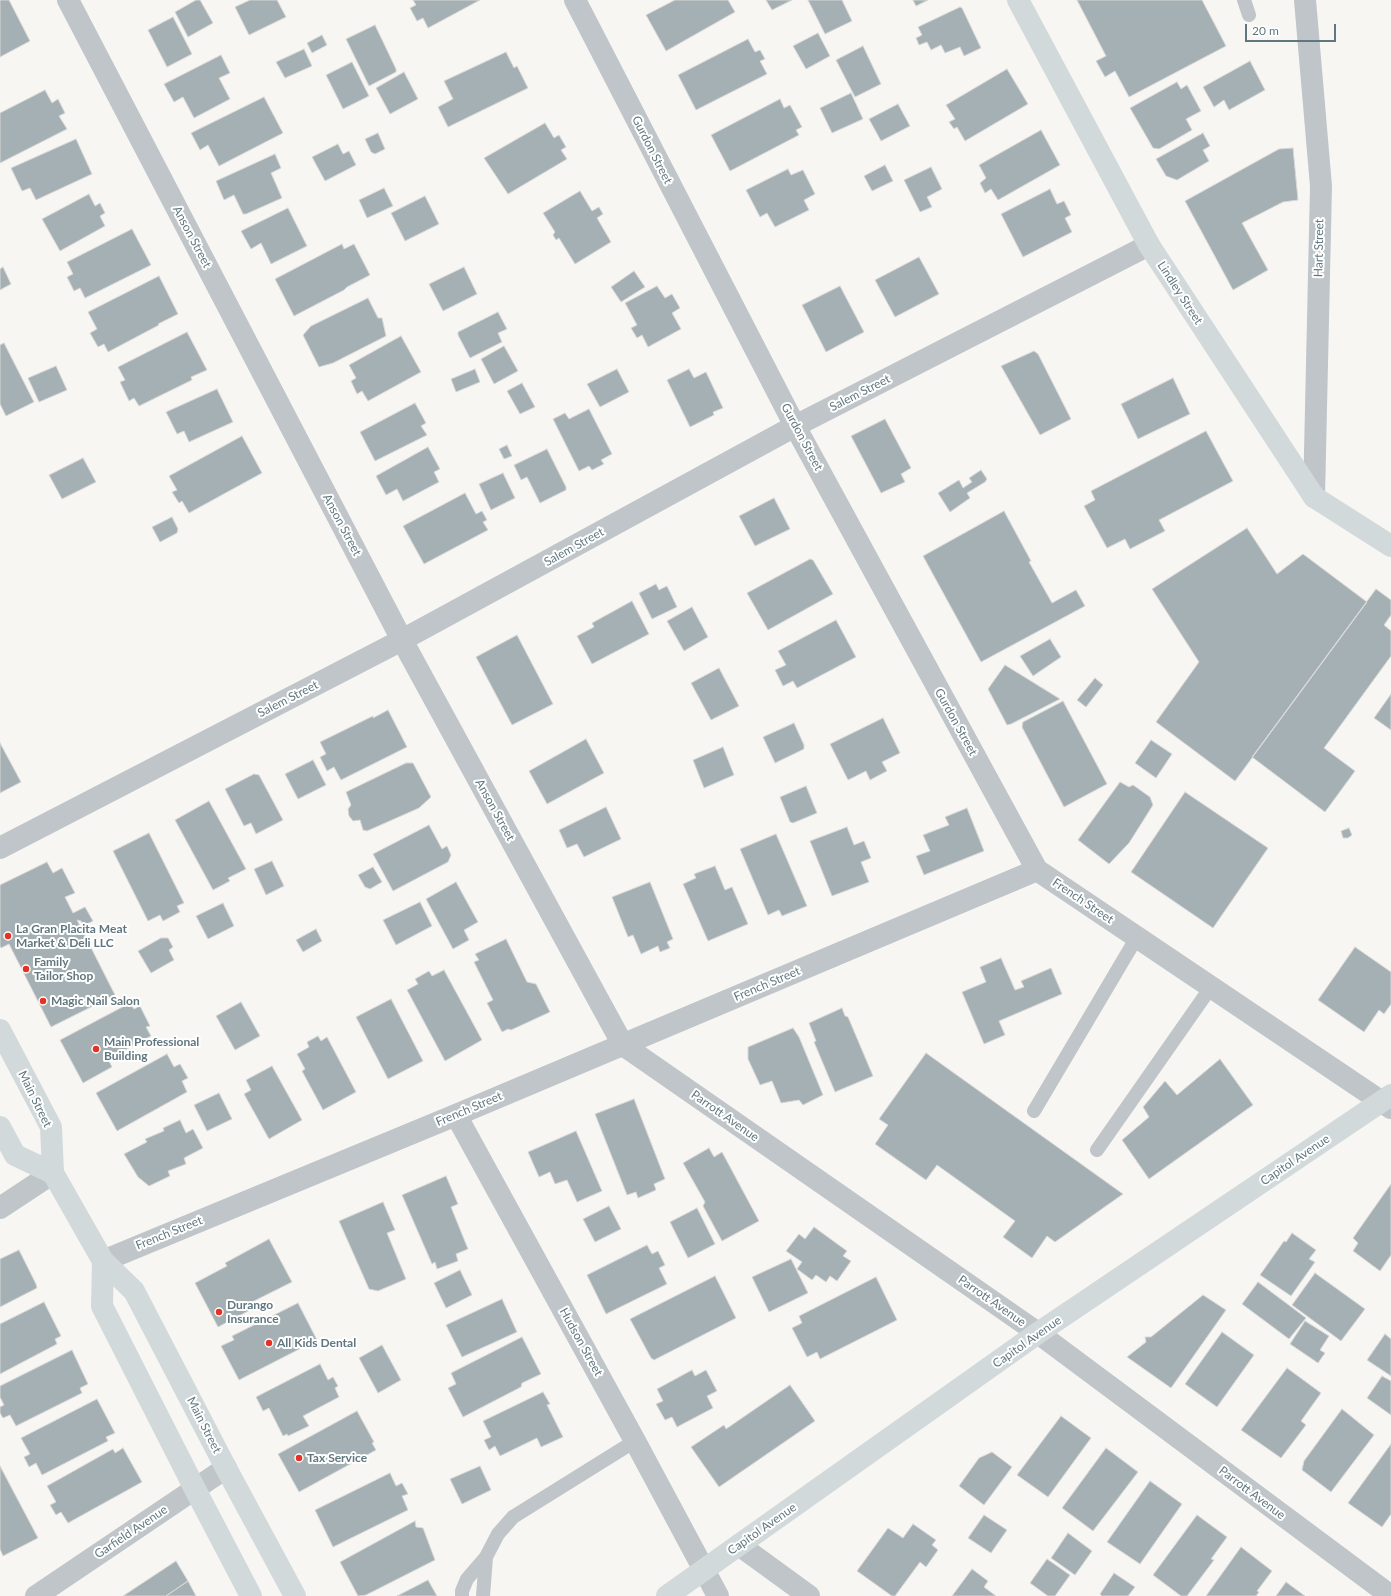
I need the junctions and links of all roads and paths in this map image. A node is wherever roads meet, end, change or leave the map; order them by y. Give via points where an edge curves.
1 (68, 0) edge
2 (575, 0) edge
3 (1018, 0) edge
4 (1244, 0) edge
5 (1305, 0) edge
6 (1249, 15) dead end
7 (1148, 246) junction
8 (796, 426) junction
9 (1314, 497) junction
10 (1391, 546) edge
11 (402, 640) junction
12 (0, 848) edge
13 (1037, 870) junction
14 (1137, 938) junction
15 (1211, 987) junction
16 (0, 1030) edge
17 (623, 1045) junction
18 (1388, 1102) edge
19 (1034, 1111) dead end
20 (456, 1115) junction
21 (0, 1127) edge
22 (1097, 1150) dead end
23 (53, 1173) junction
24 (0, 1208) edge
25 (103, 1261) junction
26 (1038, 1333) junction
27 (635, 1441) junction
28 (226, 1468) junction
29 (195, 1489) junction
30 (739, 1545) junction
31 (486, 1557) junction
32 (704, 1570) junction
33 (36, 1596) edge
34 (251, 1596) edge
35 (295, 1596) edge
36 (462, 1596) edge
37 (483, 1596) edge
38 (667, 1596) edge
39 (718, 1596) edge
40 (809, 1596) edge
41 (1391, 1596) edge

1 - 11 street, Anson Street
2 - 8 street, Gurdon Street
3 - 7 main road, Lindley Street
4 - 6 lane
5 - 9 street, Hart Street via 1321,186
7 - 8 street, Salem Street
7 - 9 main road, Lindley Street
8 - 11 street, Salem Street
8 - 13 street, Gurdon Street
9 - 10 main road, Lindley Street
11 - 12 street, Salem Street
11 - 17 street, Anson Street
13 - 14 street, French Street
13 - 17 street, French Street
14 - 15 street, French Street
14 - 19 lane
15 - 18 street, French Street
15 - 22 lane
16 - 23 main road, Main Street via 51,1127
17 - 20 street, French Street
17 - 26 street, Parrott Avenue
18 - 26 main road, Capitol Avenue
20 - 25 street, French Street
20 - 27 street, Hudson Street
21 - 23 main road via 15,1155
23 - 24 street
23 - 25 main road, Main Street
25 - 28 main road, Main Street via 134,1291
25 - 29 main road via 102,1306
26 - 30 main road, Capitol Avenue
26 - 41 street, Parrott Avenue
27 - 31 lane via 513,1518 498,1534
27 - 32 street, Hudson Street
28 - 29 street, Garfield Avenue
28 - 35 main road, Main Street
29 - 33 street, Garfield Avenue
29 - 34 main road
30 - 32 main road, Capitol Avenue
30 - 40 street
31 - 36 lane via 467,1579
31 - 37 lane
32 - 38 main road, Capitol Avenue
32 - 39 street, Hudson Street

